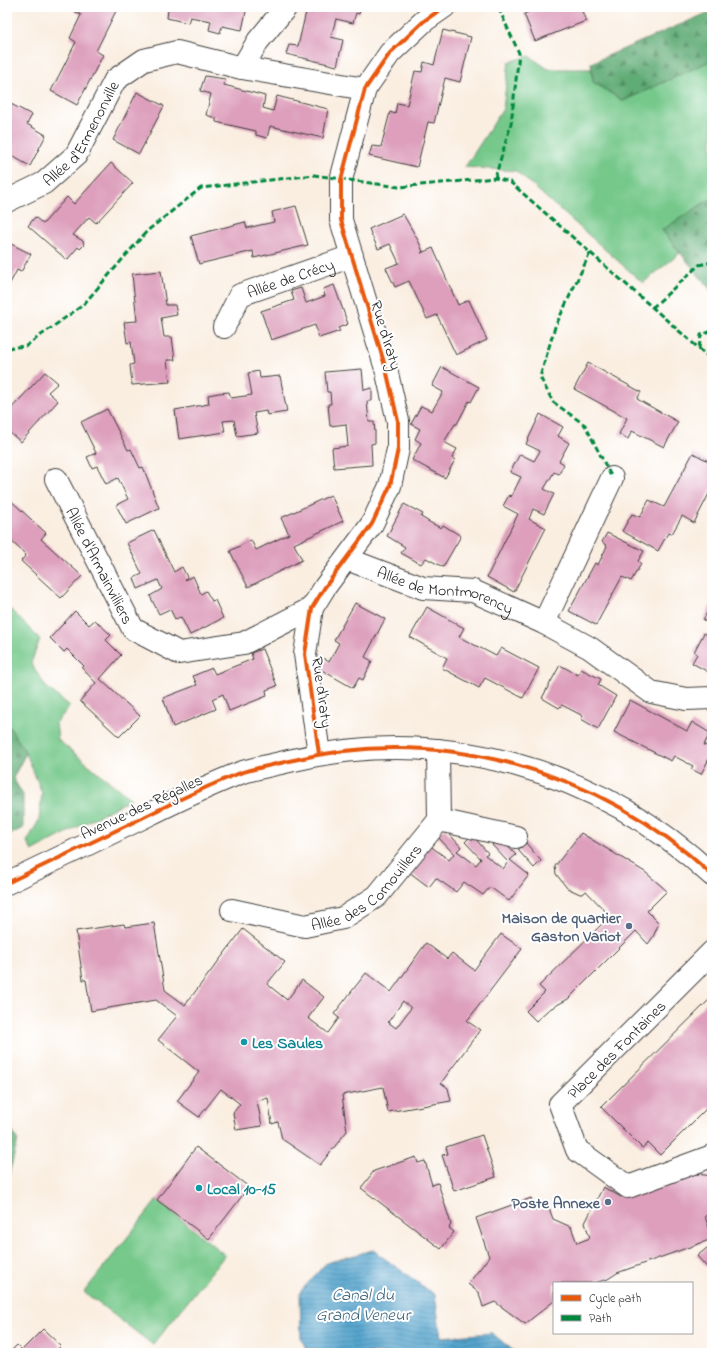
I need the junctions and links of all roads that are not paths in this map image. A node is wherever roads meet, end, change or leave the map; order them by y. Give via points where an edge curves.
1 (286, 7) edge
2 (444, 7) edge
3 (242, 68) junction
4 (365, 89) junction
5 (7, 202) edge
6 (352, 256) junction
7 (224, 327) dead end
8 (612, 478) dead end
9 (56, 479) dead end
10 (347, 559) junction
11 (312, 608) junction
12 (544, 622) junction
13 (712, 698) edge
14 (438, 750) junction
15 (319, 754) junction
16 (439, 820) junction
17 (516, 836) dead end
18 (712, 875) edge
19 (7, 883) edge
20 (232, 910) dead end
21 (712, 952) edge
22 (712, 1156) edge

1 - 3 street via 258,41
2 - 4 street, Rue d'Iraty via 424,21 390,53
3 - 4 street, Allée d'Ermenonville
3 - 5 street, Allée d'Ermenonville via 177,52 144,60 115,80 76,155 44,184
4 - 6 street, Rue d'Iraty via 341,180 342,220
6 - 7 street, Allée de Crécy via 240,295
6 - 10 street, Rue d'Iraty via 386,369 398,421 398,449 390,486 372,524
8 - 12 street
9 - 11 street, Allée d'Armainvilliers via 133,629 179,653 244,643
10 - 11 street, Rue d'Iraty
10 - 12 street, Allée de Montmorency via 423,588 473,591
11 - 15 street, Rue d'Iraty via 305,654
12 - 13 street, Allée de Montmorency via 590,648 651,692 686,699
14 - 15 street, Avenue des Régalles via 384,748
14 - 16 street
14 - 18 street, Avenue des Régalles via 515,764 556,777 642,819 693,857
15 - 19 street, Avenue des Régalles via 242,773 194,793
16 - 17 street
16 - 20 street, Allée des Cornouillers via 377,896 344,918 305,926
21 - 22 street, Place des Fontaines via 560,1104 577,1150 628,1187

